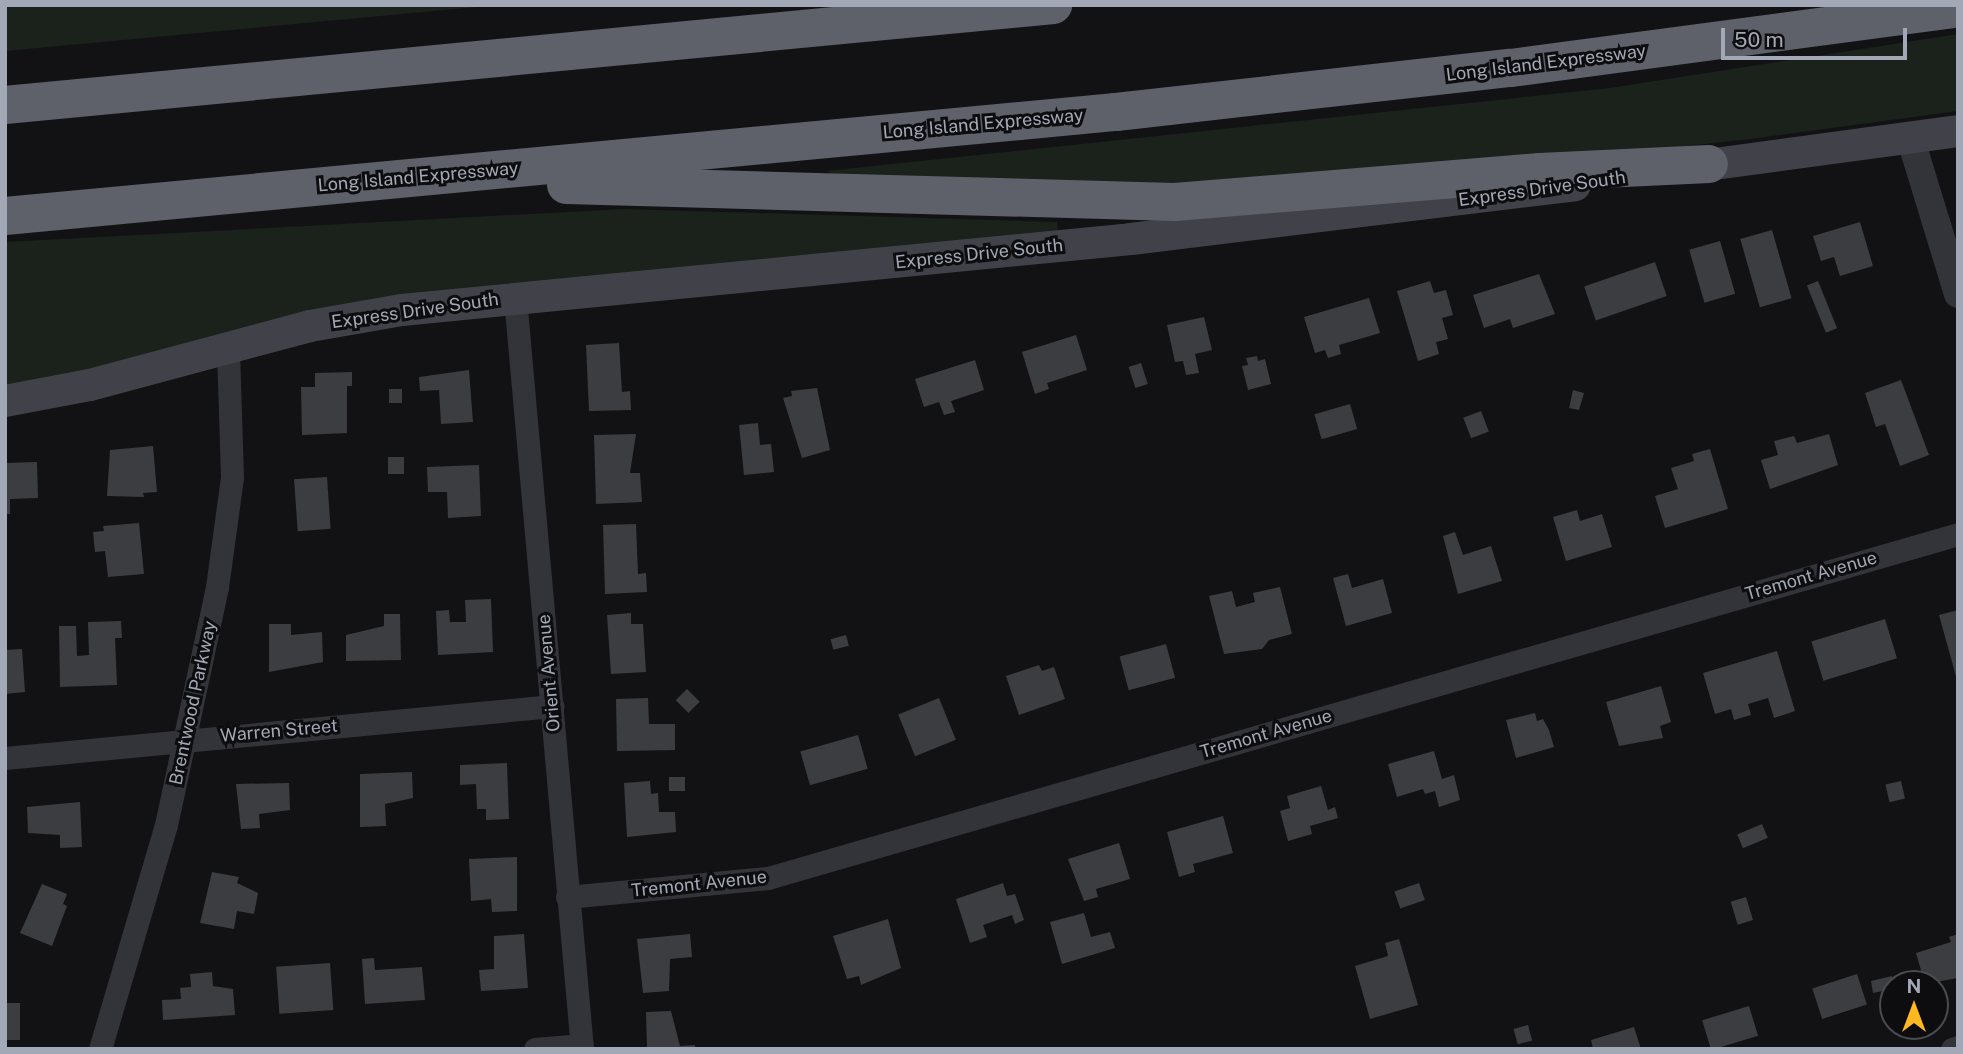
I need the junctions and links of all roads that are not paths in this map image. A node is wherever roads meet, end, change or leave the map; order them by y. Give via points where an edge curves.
1 (814, 5) edge
2 (1053, 5) edge
3 (1958, 8) edge
4 (303, 78) junction
5 (5, 105) edge
6 (1958, 131) edge
7 (1910, 137) junction
8 (1709, 164) junction
9 (81, 209) junction
10 (5, 216) edge
11 (1958, 294) edge
12 (515, 298) junction
13 (228, 348) junction
14 (5, 401) edge
15 (1958, 534) edge
16 (553, 706) junction
17 (187, 740) junction
18 (5, 758) edge
19 (567, 897) junction
20 (582, 1047) edge
21 (1958, 1047) edge
22 (100, 1049) edge
23 (535, 1049) edge
24 (1952, 1049) edge

1 - 4 highway
2 - 4 highway
3 - 9 highway, Long Island Expressway via 1511,68 1129,110
4 - 5 highway
6 - 7 main road, Express Drive South
7 - 8 main road, Express Drive South
7 - 11 street
8 - 9 highway via 1540,172 1213,201 525,185
8 - 12 main road, Express Drive South via 1536,191 1130,239
9 - 10 highway, Long Island Expressway
12 - 13 main road, Express Drive South via 354,317
12 - 16 street, Orient Avenue
13 - 14 main road, Express Drive South via 90,385
13 - 17 street, Brentwood Parkway via 232,477 217,587
15 - 19 street, Tremont Avenue via 768,878
16 - 17 street, Warren Street
16 - 19 street, Orient Avenue
17 - 18 street, Warren Street
17 - 22 street, Brentwood Parkway
19 - 20 street, Orient Avenue
20 - 23 street
21 - 24 street

